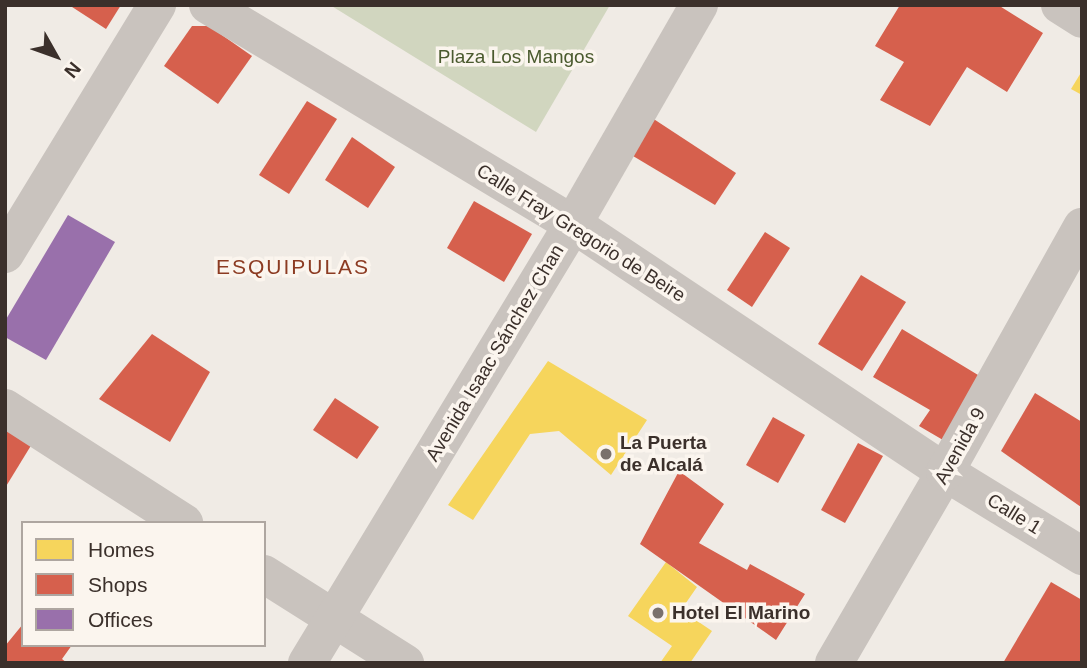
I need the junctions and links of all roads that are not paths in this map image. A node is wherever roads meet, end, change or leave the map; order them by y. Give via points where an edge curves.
1 (157, 5) edge
2 (208, 5) edge
3 (699, 5) edge
4 (1060, 5) edge
5 (1082, 19) edge
6 (573, 224) junction
7 (1082, 227) edge
8 (5, 254) edge
9 (5, 408) edge
10 (946, 472) junction
11 (181, 521) edge
12 (1082, 556) edge
13 (266, 575) edge
14 (334, 619) junction
15 (307, 663) edge
16 (405, 663) edge
17 (834, 663) edge

1 - 8 street
2 - 6 street, Calle Fray Gregorio de Beire
3 - 6 street, Avenida Isaac Sánchez Chan
4 - 5 street
6 - 10 street, Calle Fray Gregorio de Beire
6 - 14 street, Avenida Isaac Sánchez Chan
7 - 10 street, Avenida 9
9 - 11 street
10 - 12 street, Calle 1
10 - 17 street, Avenida 9
13 - 14 street
14 - 15 street, Avenida Isaac Sánchez Chan
14 - 16 street

